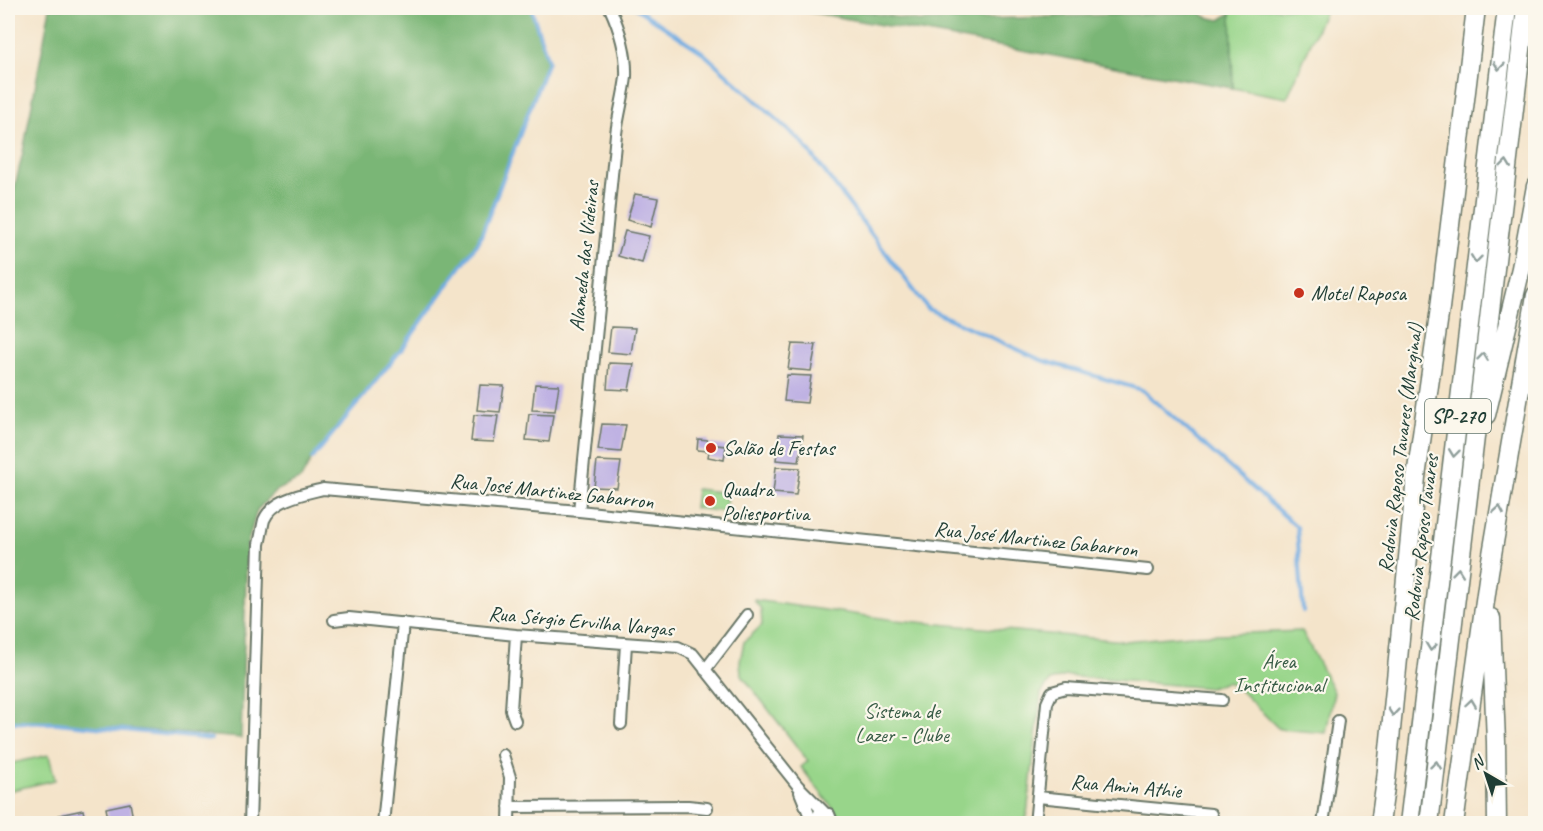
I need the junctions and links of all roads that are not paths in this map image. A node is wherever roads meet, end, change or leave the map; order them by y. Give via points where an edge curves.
1 (610, 8) edge
2 (1476, 8) edge
3 (1507, 8) edge
4 (1526, 8) edge
5 (1536, 186) edge
6 (1536, 295) edge
7 (1466, 495) junction
8 (579, 511) junction
9 (1148, 570) dead end
10 (1489, 572) junction
11 (747, 615) dead end
12 (334, 620) dead end
13 (403, 623) junction
14 (516, 635) junction
15 (626, 644) junction
16 (705, 670) junction
17 (1222, 700) dead end
18 (514, 721) dead end
19 (1338, 721) dead end
20 (621, 724) dead end
21 (503, 755) dead end
22 (798, 786) junction
23 (1038, 797) junction
24 (509, 807) junction
25 (707, 808) dead end
26 (824, 812) junction
27 (1211, 814) dead end
28 (809, 822) edge
29 (833, 823) edge
30 (250, 824) edge
31 (383, 824) edge
32 (509, 824) edge
33 (1035, 824) edge
34 (1323, 824) edge
35 (1380, 824) edge
36 (1409, 824) edge
37 (1429, 824) edge
38 (1454, 824) edge
39 (1497, 824) edge

1 - 8 street, Alameda das Videiras via 624,48 626,78 616,134
2 -> 35 highway, Rodovia Raposo Tavares (Marginal) / SP-270 via 1416,477
3 -> 36 highway, Rodovia Raposo Tavares / SP-270
7 -> 4 highway, Rodovia Raposo Tavares / SP-270
5 - 7 highway via 1521,268
10 -> 6 highway, SP-270
37 -> 7 highway, Rodovia Raposo Tavares / SP-270
8 - 9 street, Rua José Martinez Gabarron
8 - 30 street, Rua José Martinez Gabarron via 323,489 290,497 277,506 265,518 259,544
38 -> 10 highway, SP-270
10 - 39 highway
11 - 16 street
12 - 13 street, Rua Sérgio Ervilha Vargas
13 - 14 street, Rua Sérgio Ervilha Vargas
13 - 31 street
14 - 15 street, Rua Sérgio Ervilha Vargas
14 - 18 street via 511,710
15 - 16 street, Rua Sérgio Ervilha Vargas via 678,647 693,654
15 - 20 street
16 - 22 street, Rua Sérgio Ervilha Vargas
17 - 23 street via 1066,688 1052,692 1047,703
19 - 34 street
21 - 24 street via 510,777
22 - 26 street, Rua Sérgio Ervilha Vargas
22 - 28 street, Rua Sérgio Ervilha Vargas
23 - 27 street, Rua Amin Athie
23 - 33 street
24 - 25 street
24 - 32 street
26 - 28 street, Rua Sérgio Ervilha Vargas
26 - 29 street, Rua Sérgio Ervilha Vargas

